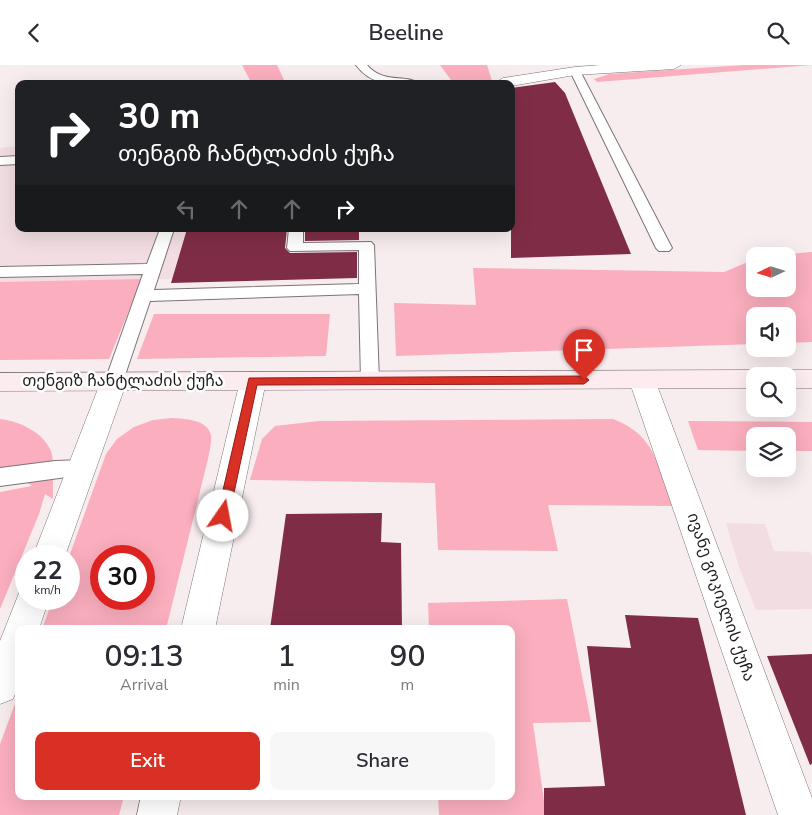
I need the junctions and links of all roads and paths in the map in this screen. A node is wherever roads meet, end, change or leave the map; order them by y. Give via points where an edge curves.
1 (361, 65) edge
2 (674, 65) edge
3 (615, 66) edge
4 (575, 71) junction
5 (382, 80) edge
6 (515, 80) edge
7 (15, 160) edge
8 (0, 161) edge
9 (166, 232) edge
10 (296, 232) edge
11 (664, 248) dead end
12 (154, 269) junction
13 (0, 272) edge
14 (368, 289) junction
15 (144, 296) junction
16 (642, 379) junction
17 (746, 379) edge
18 (796, 379) edge
19 (812, 379) edge
20 (114, 381) junction
21 (253, 381) junction
22 (370, 381) junction
23 (0, 382) edge
24 (82, 468) junction
25 (0, 477) edge
26 (53, 545) edge
27 (29, 610) edge
28 (23, 625) edge
29 (199, 625) edge
30 (15, 647) edge
31 (0, 686) edge
32 (160, 800) edge
33 (157, 815) edge
34 (798, 815) edge

1 - 5 lane via 367,74
2 - 3 street
3 - 4 street
4 - 6 street
4 - 11 lane
7 - 8 lane
9 - 12 lane
10 - 14 lane via 295,247 366,245
12 - 13 lane
12 - 15 lane
14 - 15 lane
14 - 22 lane
15 - 20 lane
16 - 17 street, თენგიზ ჩანტლაძის ქუჩა
16 - 22 street, თენგიზ ჩანტლაძის ქუჩა
16 - 34 street, ივანე გოკიელის ქუჩა
18 - 19 street
20 - 21 street, თენგიზ ჩანტლაძის ქუჩა
20 - 23 street, თენგიზ ჩანტლაძის ქუჩა
20 - 24 street
21 - 22 street, თენგიზ ჩანტლაძის ქუჩა
21 - 29 street
24 - 25 lane
24 - 26 street
27 - 28 street
30 - 31 street
32 - 33 street

